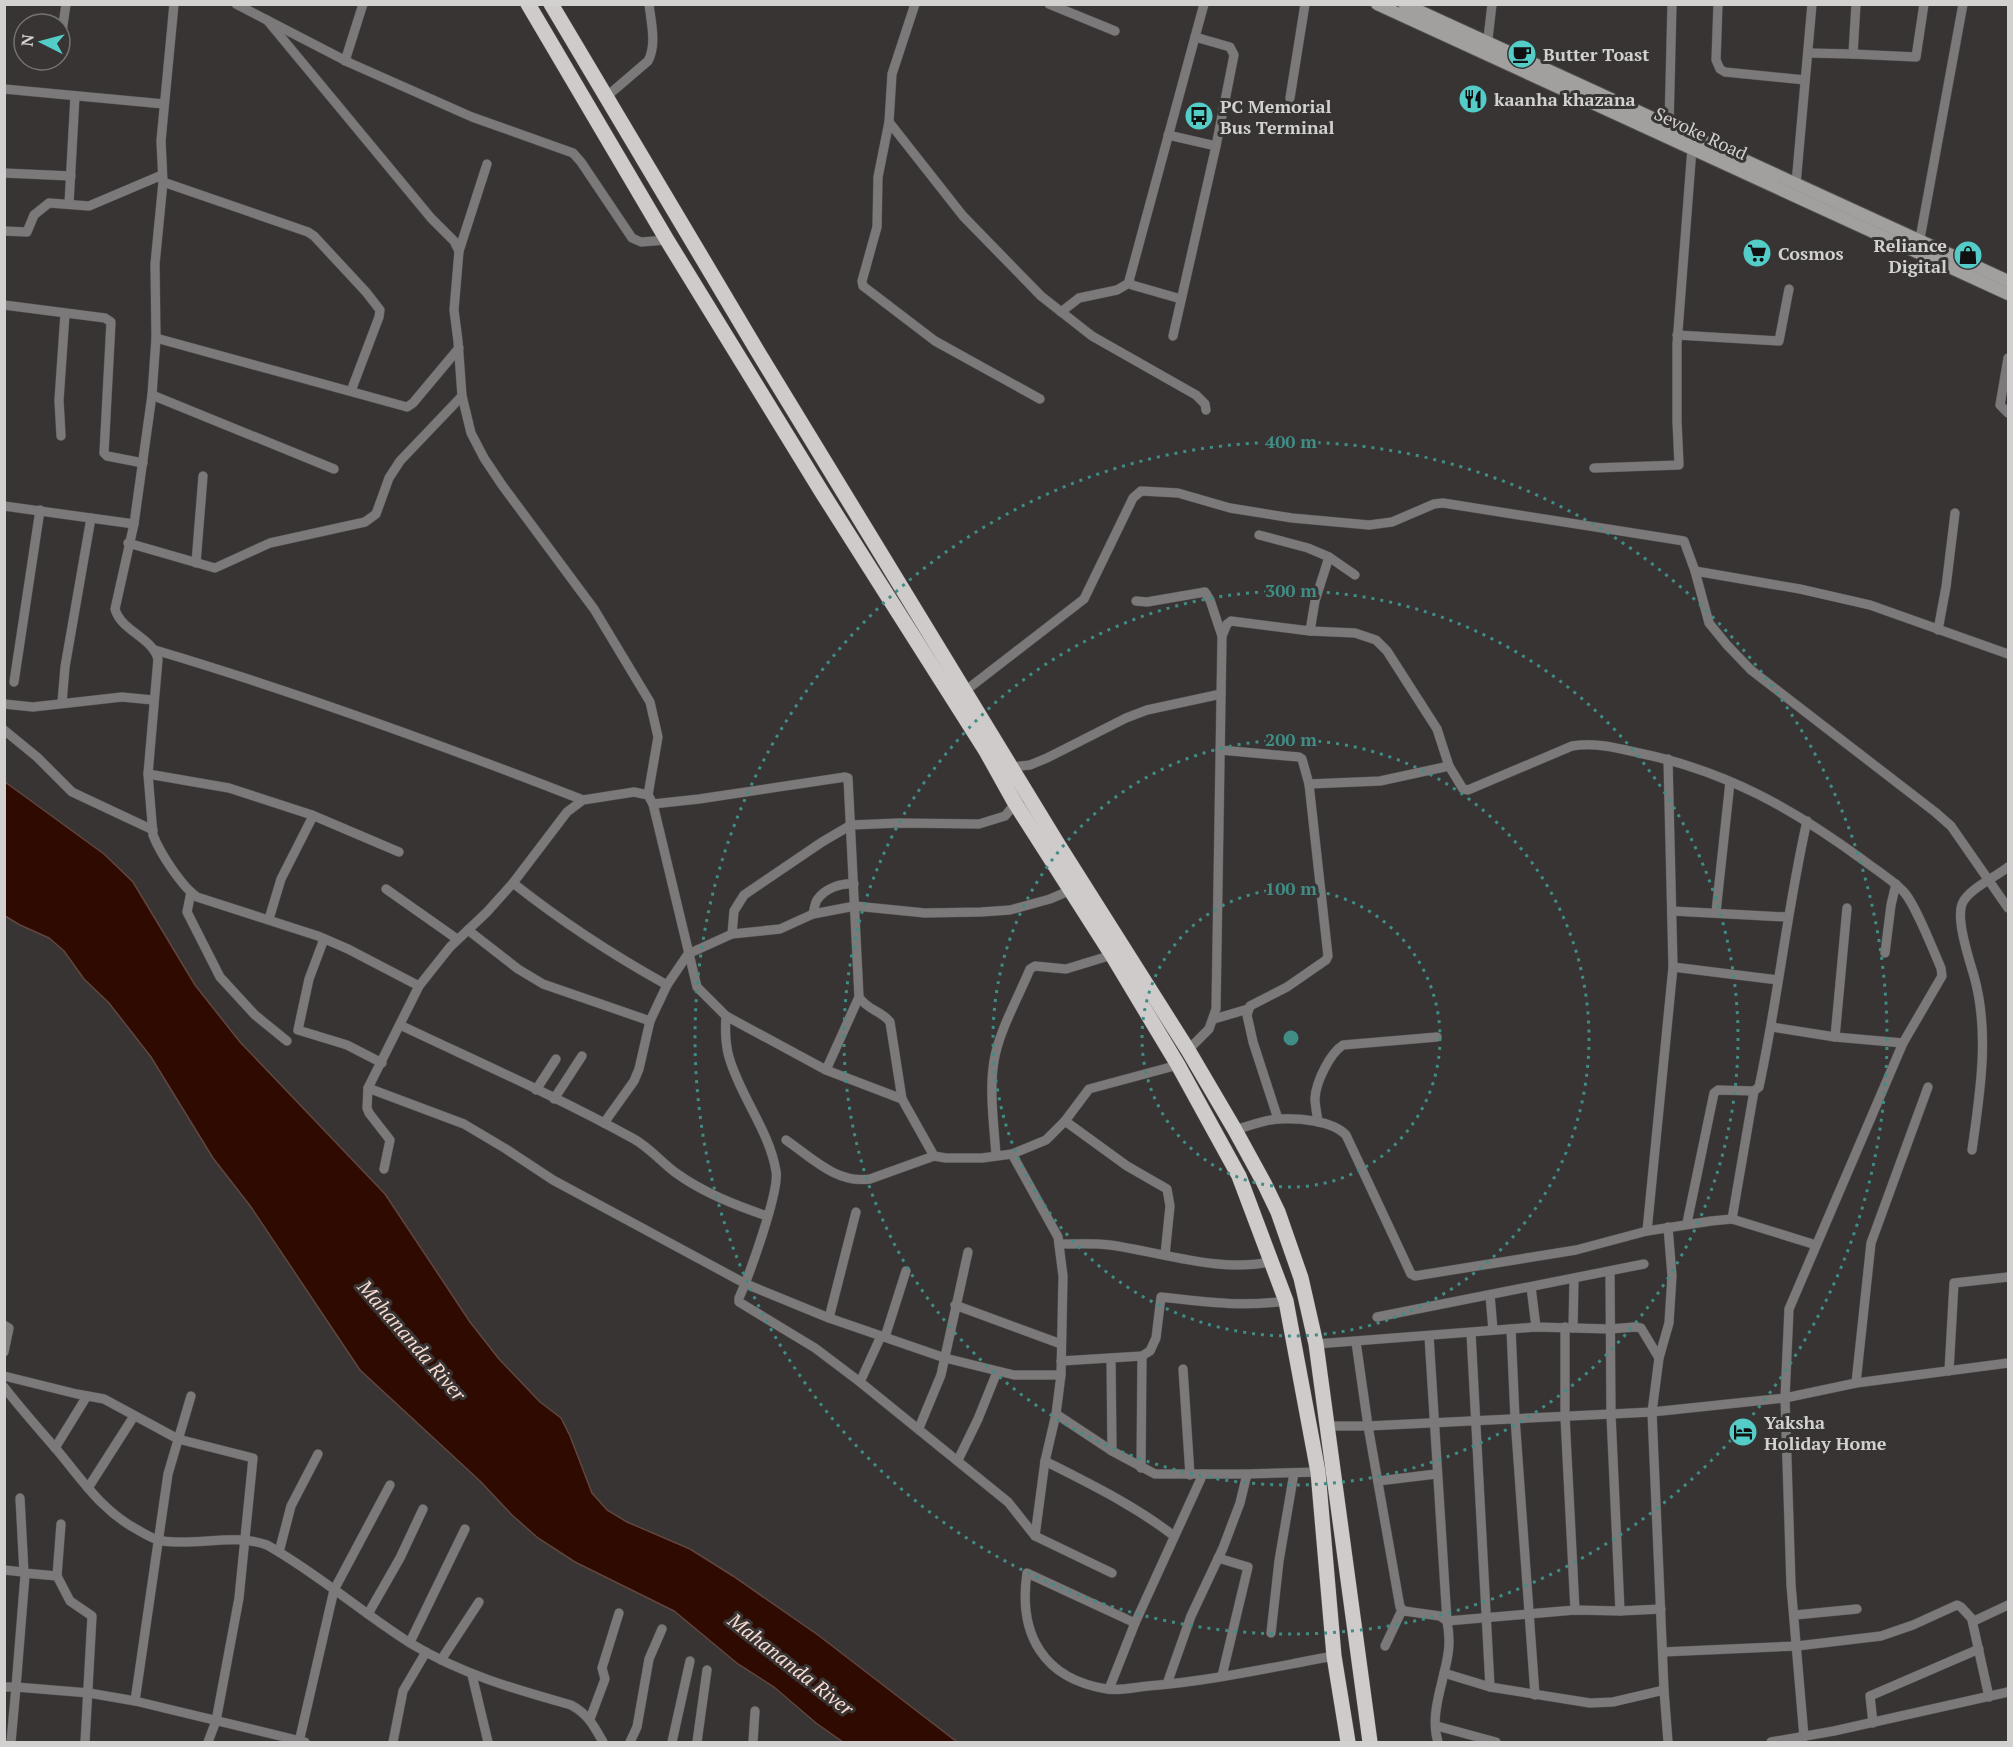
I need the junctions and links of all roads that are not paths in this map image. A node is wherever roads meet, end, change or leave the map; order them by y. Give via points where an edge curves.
1 (174, 4) edge
2 (236, 4) edge
3 (363, 4) edge
4 (528, 4) edge
5 (551, 4) edge
6 (649, 4) edge
7 (915, 4) edge
8 (1049, 4) edge
9 (1204, 4) edge
10 (1305, 4) edge
11 (1377, 4) edge
12 (1404, 4) edge
13 (1492, 4) edge
14 (1672, 4) edge
15 (1718, 4) edge
16 (1812, 4) edge
17 (1857, 4) edge
18 (1924, 4) edge
19 (1963, 4) edge
20 (267, 20) junction
21 (1115, 31) dead end
22 (1195, 37) junction
23 (1487, 48) junction
24 (1808, 53) junction
25 (1852, 54) junction
26 (345, 61) junction
27 (1805, 80) junction
28 (4, 89) edge
29 (75, 96) junction
30 (606, 98) junction
31 (1290, 98) dead end
32 (164, 104) junction
33 (889, 123) junction
34 (1667, 131) junction
35 (1168, 135) junction
36 (1216, 146) junction
37 (1692, 148) junction
38 (487, 164) dead end
39 (4, 173) edge
40 (70, 176) junction
41 (162, 178) junction
42 (1796, 184) junction
43 (69, 204) junction
44 (4, 231) edge
45 (667, 240) junction
46 (1919, 247) junction
47 (459, 251) junction
48 (2008, 281) edge
49 (1129, 283) junction
50 (1789, 289) dead end
51 (2008, 294) edge
52 (1181, 299) junction
53 (4, 306) edge
54 (1061, 312) junction
55 (65, 314) junction
56 (1677, 335) junction
57 (1173, 336) dead end
58 (156, 338) junction
59 (459, 348) junction
60 (2008, 358) edge
61 (351, 391) junction
62 (152, 395) junction
63 (462, 396) junction
64 (1040, 399) dead end
65 (1206, 410) dead end
66 (2008, 413) edge
67 (61, 436) dead end
68 (143, 463) junction
69 (334, 468) dead end
70 (1594, 468) dead end
71 (203, 476) dead end
72 (4, 506) edge
73 (40, 510) junction
74 (1955, 513) dead end
75 (91, 518) junction
76 (134, 524) junction
77 (1259, 535) dead end
78 (128, 543) junction
79 (1329, 557) junction
80 (196, 563) junction
81 (1695, 570) junction
82 (1355, 575) dead end
83 (1136, 601) dead end
84 (1938, 630) junction
85 (1310, 631) junction
86 (1222, 636) junction
87 (155, 650) junction
88 (2008, 653) edge
89 (14, 682) dead end
90 (965, 692) junction
91 (1221, 694) junction
92 (153, 700) junction
93 (62, 703) junction
94 (4, 704) edge
95 (4, 730) edge
96 (1220, 750) junction
97 (1668, 759) junction
98 (1011, 766) junction
99 (1449, 766) junction
100 (148, 774) junction
101 (1730, 782) junction
102 (1309, 784) junction
103 (648, 795) junction
104 (1020, 798) junction
105 (583, 800) junction
106 (654, 804) junction
107 (312, 815) junction
108 (1807, 821) junction
109 (851, 825) junction
110 (153, 830) junction
111 (399, 852) dead end
112 (2008, 867) edge
113 (1989, 880) junction
114 (513, 883) junction
115 (854, 884) junction
116 (1896, 884) junction
117 (386, 889) dead end
118 (1071, 890) junction
119 (191, 892) junction
120 (855, 906) junction
121 (1847, 908) dead end
122 (2008, 908) edge
123 (1672, 911) junction
124 (1716, 912) junction
125 (813, 915) junction
126 (1787, 917) junction
127 (269, 919) junction
128 (468, 930) junction
129 (732, 934) junction
130 (324, 939) junction
131 (458, 939) junction
132 (1885, 953) dead end
133 (688, 954) junction
134 (1112, 955) junction
135 (1673, 967) junction
136 (1778, 980) junction
137 (667, 984) junction
138 (419, 986) junction
139 (859, 997) junction
140 (1248, 1009) junction
141 (726, 1016) junction
142 (1214, 1019) junction
143 (650, 1021) junction
144 (400, 1025) junction
145 (1772, 1027) junction
146 (1437, 1037) dead end
147 (1835, 1037) junction
148 (286, 1041) dead end
149 (1903, 1043) junction
150 (1188, 1050) junction
151 (582, 1056) dead end
152 (556, 1059) dead end
153 (382, 1063) junction
154 (1179, 1065) junction
155 (826, 1070) junction
156 (1928, 1087) dead end
157 (368, 1088) junction
158 (536, 1090) junction
159 (1754, 1091) junction
160 (554, 1099) junction
161 (902, 1099) junction
162 (1278, 1119) junction
163 (1065, 1121) junction
164 (1318, 1122) junction
165 (604, 1123) junction
166 (1235, 1130) junction
167 (786, 1140) dead end
168 (1972, 1150) dead end
169 (1012, 1154) junction
170 (996, 1155) junction
171 (934, 1156) junction
172 (384, 1169) dead end
173 (856, 1212) dead end
174 (767, 1216) junction
175 (1732, 1219) junction
176 (1686, 1224) junction
177 (1668, 1227) junction
178 (1647, 1231) junction
179 (1059, 1244) junction
180 (1816, 1245) junction
181 (968, 1252) dead end
182 (1165, 1255) junction
183 (1272, 1261) junction
184 (1644, 1264) dead end
185 (906, 1271) dead end
186 (1610, 1272) junction
187 (2008, 1277) edge
188 (1574, 1279) junction
189 (746, 1284) junction
190 (1531, 1287) junction
191 (1490, 1295) junction
192 (1286, 1301) junction
193 (955, 1305) junction
194 (1377, 1317) dead end
195 (830, 1318) junction
196 (4, 1325) edge
197 (1536, 1327) junction
198 (1569, 1328) junction
199 (1511, 1329) junction
200 (1610, 1329) junction
201 (1493, 1330) junction
202 (1471, 1333) junction
203 (883, 1336) junction
204 (1429, 1336) junction
205 (1356, 1342) junction
206 (1062, 1344) junction
207 (1316, 1344) junction
208 (4, 1352) edge
209 (1142, 1356) junction
210 (945, 1358) junction
211 (1111, 1358) junction
212 (1659, 1358) junction
213 (1061, 1361) junction
214 (2008, 1363) edge
215 (1183, 1369) dead end
216 (1949, 1371) junction
217 (997, 1372) junction
218 (1061, 1375) junction
219 (4, 1376) edge
220 (860, 1382) junction
221 (1856, 1383) junction
222 (4, 1387) edge
223 (87, 1396) junction
224 (191, 1396) dead end
225 (1785, 1398) junction
226 (1652, 1412) junction
227 (1056, 1414) junction
228 (1611, 1415) junction
229 (134, 1416) junction
230 (1515, 1418) junction
231 (1565, 1418) junction
232 (1475, 1421) junction
233 (1434, 1423) junction
234 (1329, 1426) junction
235 (1368, 1426) junction
236 (919, 1428) junction
237 (178, 1439) junction
238 (55, 1448) junction
239 (1112, 1451) junction
240 (318, 1454) dead end
241 (958, 1460) junction
242 (1045, 1461) junction
243 (1142, 1468) junction
244 (1318, 1472) junction
245 (1294, 1473) junction
246 (1203, 1474) junction
247 (1247, 1474) junction
248 (1437, 1474) junction
249 (1190, 1475) junction
250 (1378, 1481) junction
251 (390, 1485) dead end
252 (88, 1488) junction
253 (20, 1498) dead end
254 (423, 1509) dead end
255 (62, 1524) dead end
256 (465, 1529) dead end
257 (1035, 1536) junction
258 (1174, 1536) junction
259 (244, 1539) junction
260 (159, 1541) junction
261 (279, 1552) junction
262 (1218, 1557) junction
263 (4, 1570) edge
264 (24, 1573) junction
265 (1112, 1573) dead end
266 (57, 1576) junction
267 (333, 1590) junction
268 (480, 1602) dead end
269 (2008, 1605) edge
270 (1661, 1609) junction
271 (1857, 1609) dead end
272 (1402, 1610) junction
273 (1575, 1610) junction
274 (1620, 1611) junction
275 (619, 1613) dead end
276 (368, 1614) junction
277 (1528, 1614) junction
278 (1795, 1616) junction
279 (1485, 1618) junction
280 (1972, 1620) junction
281 (1447, 1621) junction
282 (1135, 1623) junction
283 (662, 1629) dead end
284 (1271, 1633) dead end
285 (410, 1642) junction
286 (1797, 1646) junction
287 (1385, 1647) dead end
288 (1979, 1649) junction
289 (426, 1652) junction
290 (1663, 1652) junction
291 (1334, 1656) junction
292 (441, 1660) junction
293 (690, 1661) dead end
294 (707, 1670) dead end
295 (1444, 1673) junction
296 (472, 1675) junction
297 (1222, 1676) junction
298 (1167, 1684) junction
299 (4, 1687) edge
300 (16, 1687) junction
301 (1490, 1687) junction
302 (1108, 1689) junction
303 (1664, 1690) junction
304 (2008, 1692) edge
305 (89, 1693) junction
306 (1535, 1695) junction
307 (1989, 1697) junction
308 (135, 1701) junction
309 (755, 1711) dead end
310 (590, 1719) junction
311 (216, 1721) junction
312 (1873, 1723) junction
313 (1437, 1726) junction
314 (1804, 1737) junction
315 (301, 1742) edge
316 (11, 1743) edge
317 (85, 1743) edge
318 (208, 1743) edge
319 (393, 1743) edge
320 (488, 1743) edge
321 (603, 1743) edge
322 (630, 1743) edge
323 (672, 1743) edge
324 (697, 1743) edge
325 (753, 1743) edge
326 (1348, 1743) edge
327 (1370, 1743) edge
328 (1438, 1743) edge
329 (1496, 1743) edge
330 (1668, 1743) edge
331 (1771, 1743) edge

1 - 32 street
2 - 20 street
3 - 26 street
4 - 45 highway
5 - 30 highway
6 - 30 street via 651,56
7 - 33 street via 892,74
8 - 21 street
9 - 22 street
10 - 31 street
11 - 23 main road, Sevoke Road
12 - 23 main road, Sevoke Road
13 - 23 street
14 - 34 street
15 - 27 street via 1716,60 1720,69
16 - 24 street
17 - 25 street
18 - 25 street via 1916,57
19 - 46 street
20 - 26 street
20 - 47 street
22 - 35 street
22 - 36 street via 1230,47 1234,52
23 - 34 main road, Sevoke Road
24 - 25 street
24 - 27 street
26 - 45 street via 472,117 573,153 632,238 641,242
27 - 42 street
28 - 29 street
29 - 32 street
29 - 40 street
30 - 90 highway
32 - 41 street
33 - 54 street via 963,216
33 - 64 street via 879,177 877,227 863,286 935,341
34 - 37 main road, Sevoke Road
34 - 42 main road, Sevoke Road
35 - 36 street
35 - 49 street
36 - 52 street
37 - 46 main road, Sevoke Road
37 - 56 street
38 - 47 street
39 - 40 street
40 - 43 street
41 - 43 street via 90,205
41 - 58 street via 155,264
41 - 61 street via 308,232 366,292 380,310 380,317
42 - 46 main road, Sevoke Road
43 - 44 street via 48,204 34,215 26,232
45 - 104 highway via 986,752
46 - 48 main road, Sevoke Road
46 - 51 main road, Sevoke Road
47 - 59 street via 454,310
49 - 52 street
49 - 54 street via 1079,298
50 - 56 street via 1779,341
52 - 57 street
53 - 55 street
54 - 65 street via 1092,336 1196,395
55 - 67 street via 59,400
55 - 68 street via 111,322 104,453
56 - 70 street via 1679,465
58 - 61 street
58 - 62 street
59 - 61 street via 408,406
59 - 63 street
60 - 66 street via 2000,405
62 - 68 street
62 - 69 street
63 - 80 street via 392,471 376,514 370,519 270,543 220,567
63 - 103 street via 471,433 484,459 594,609 650,702 658,737
68 - 76 street
71 - 80 street
72 - 73 street
73 - 75 street
73 - 89 street
74 - 84 street
75 - 76 street
75 - 93 street
76 - 78 street
77 - 79 street
78 - 80 street
78 - 87 street via 114,609 119,619
79 - 82 street
79 - 85 street
81 - 84 street via 1870,605
81 - 90 street via 1684,541 1514,513 1439,503 1392,522 1369,525 1292,518 1230,508 1188,495 1141,491 1133,498 1084,599
81 - 113 street via 1709,623 1727,645 1751,670 1951,826
83 - 86 street via 1205,592
84 - 88 street
85 - 86 street via 1231,621
85 - 99 street via 1355,633 1376,640 1437,729
86 - 91 street
87 - 92 street via 158,659
87 - 105 street via 451,748
90 - 98 highway
91 - 96 street
91 - 98 street via 1147,710 1030,765
92 - 93 street via 122,697
92 - 100 street
93 - 94 street via 29,707
95 - 110 street via 72,792
96 - 102 street via 1299,757
96 - 142 street
97 - 99 street via 1608,746 1572,746 1466,790 1460,788
97 - 101 street
97 - 123 street
98 - 104 highway
99 - 102 street via 1380,781
100 - 107 street via 230,788
100 - 110 street
101 - 108 street via 1765,796
101 - 124 street
102 - 140 street via 1328,956 1287,987
103 - 105 street via 634,792
103 - 106 street
104 - 109 street via 1005,816 979,824
104 - 118 highway
104 - 150 highway
105 - 114 street via 567,812
106 - 109 street via 845,777 849,780
106 - 133 street
107 - 111 street
107 - 127 street via 281,879
108 - 116 street
108 - 126 street
109 - 115 street
109 - 129 street via 744,895 734,911
110 - 119 street via 156,844
112 - 113 street
113 - 122 street
113 - 168 street via 1965,899 1960,912 1978,995 1983,1043
114 - 128 street
114 - 137 street via 581,933
115 - 120 street
115 - 125 street via 841,883 825,893 817,900
116 - 132 street
116 - 149 street via 1907,896 1943,974
117 - 131 street
118 - 120 street via 1010,910 942,914
118 - 134 highway
119 - 127 street
119 - 148 street via 187,912 220,977 255,1016
120 - 125 street
120 - 139 street
121 - 147 street
123 - 124 street
123 - 135 street
124 - 126 street
125 - 129 street via 780,929
126 - 136 street
127 - 130 street
128 - 131 street
128 - 143 street via 543,984
129 - 133 street
130 - 138 street
130 - 153 street via 309,979 298,1030 347,1045
131 - 138 street
133 - 137 street
133 - 141 street via 697,987
134 - 154 highway
134 - 170 street via 1066,969 1029,969 994,1061
135 - 136 street
135 - 178 street
136 - 145 street
137 - 143 street
138 - 144 street
139 - 155 street
139 - 161 street via 890,1022
140 - 142 street
140 - 162 street via 1253,1042
141 - 155 street
141 - 174 street via 729,1057 776,1169
142 - 150 street
143 - 165 street via 634,1081
144 - 153 street
144 - 158 street
145 - 147 street
145 - 159 street via 1759,1087
146 - 164 street via 1343,1045 1337,1049 1316,1090
147 - 149 street
149 - 180 street
150 - 166 highway
151 - 160 street
152 - 158 street
153 - 157 street
154 - 163 street via 1089,1089
154 - 183 highway via 1239,1176
155 - 161 street
156 - 221 street via 1871,1243
157 - 172 street via 369,1113 390,1140
157 - 189 street via 464,1124 553,1180
158 - 160 street
159 - 175 street
159 - 176 street via 1714,1093
160 - 165 street
161 - 171 street
162 - 164 street
162 - 166 street
163 - 169 street via 1046,1140
163 - 182 street via 1127,1166 1167,1189 1170,1206
164 - 178 street via 1333,1125 1346,1135 1415,1276 1576,1250
165 - 174 street via 644,1145 674,1172 715,1197
166 - 207 highway via 1282,1223 1301,1278
167 - 171 street via 838,1176 861,1180
169 - 170 street
169 - 179 street
170 - 171 street
173 - 195 street
174 - 189 street
175 - 176 street
175 - 180 street
176 - 177 street
177 - 178 street
177 - 212 street via 1672,1276 1669,1323
179 - 182 street via 1108,1245
179 - 206 street via 1064,1276
180 - 225 street via 1789,1310
181 - 193 street
182 - 183 street via 1238,1265
183 - 192 highway
184 - 186 street
185 - 203 street
186 - 188 street
186 - 200 street
187 - 216 street via 1954,1283
188 - 190 street
188 - 198 street
189 - 195 street
189 - 220 street via 739,1302 815,1348
190 - 191 street
190 - 197 street
191 - 194 street
191 - 201 street
192 - 209 street via 1225,1305 1161,1297 1156,1338 1150,1351
192 - 244 highway
193 - 206 street
193 - 210 street
195 - 203 street
196 - 208 street via 9,1330
197 - 198 street
197 - 199 street
198 - 200 street
198 - 231 street
199 - 201 street
199 - 230 street
200 - 212 street via 1641,1328
200 - 228 street
201 - 202 street
202 - 204 street
202 - 232 street
203 - 210 street
203 - 220 street
204 - 205 street
204 - 233 street
205 - 207 street
205 - 235 street
206 - 213 street
207 - 234 highway
209 - 211 street
209 - 243 street
210 - 217 street
210 - 236 street
211 - 213 street
211 - 239 street
212 - 226 street
213 - 218 street
214 - 216 street
215 - 249 street
216 - 221 street
217 - 218 street
217 - 241 street
218 - 227 street
219 - 223 street
220 - 236 street
221 - 225 street
222 - 238 street
223 - 229 street via 104,1399
223 - 238 street
224 - 237 street
225 - 226 street
225 - 278 street
226 - 228 street
226 - 270 street
227 - 239 street
227 - 242 street
228 - 231 street
228 - 274 street
229 - 237 street
229 - 252 street
230 - 231 street
230 - 232 street
230 - 277 street
231 - 273 street
232 - 233 street
232 - 279 street
233 - 235 street
233 - 248 street
234 - 235 street
234 - 327 highway
235 - 250 street
236 - 241 street
237 - 259 street via 253,1458
237 - 260 street via 168,1474
238 - 252 street
239 - 243 street
240 - 261 street via 291,1506
241 - 257 street via 1008,1502
242 - 257 street
242 - 258 street via 1120,1499
243 - 249 street via 1155,1474
244 - 245 street
244 - 291 highway
245 - 247 street
245 - 284 street
246 - 247 street
246 - 249 street
246 - 258 street
247 - 262 street
248 - 250 street
248 - 281 street
250 - 272 street
251 - 267 street
252 - 260 street via 111,1513
253 - 264 street
254 - 276 street
255 - 266 street
256 - 285 street
257 - 265 street
258 - 282 street
259 - 260 street
259 - 261 street
259 - 311 street via 239,1598
260 - 308 street
261 - 267 street
262 - 297 street via 1248,1568
262 - 298 street via 1191,1616
263 - 264 street
264 - 266 street
264 - 300 street
266 - 305 street via 70,1601 92,1616
267 - 276 street
267 - 315 street
268 - 292 street
269 - 280 street
270 - 274 street
270 - 290 street
271 - 278 street
272 - 281 street via 1440,1616
272 - 287 street
273 - 274 street
273 - 277 street
275 - 310 street via 602,1668 605,1679
276 - 285 street
277 - 279 street
277 - 306 street
278 - 286 street
279 - 281 street
279 - 301 street
280 - 286 street via 1957,1605 1881,1636
280 - 288 street
281 - 295 street via 1450,1637
282 - 302 street
282 - 302 street via 1027,1573 1026,1615 1032,1639 1052,1665 1080,1681
283 - 322 street via 649,1659 637,1727
285 - 289 street
286 - 290 street
286 - 314 street
288 - 307 street
288 - 312 street via 1870,1696
289 - 292 street
289 - 319 street via 403,1691
290 - 303 street
291 - 297 street
291 - 326 highway
292 - 296 street
293 - 323 street
294 - 324 street
295 - 301 street
295 - 313 street via 1436,1710
296 - 310 street via 571,1705
296 - 320 street
297 - 298 street
298 - 302 street
299 - 300 street
300 - 305 street
300 - 316 street
301 - 306 street
303 - 306 street via 1590,1703
303 - 330 street
304 - 307 street
305 - 308 street
305 - 317 street
307 - 312 street
308 - 311 street
309 - 325 street
310 - 321 street
311 - 315 street
311 - 318 street
312 - 314 street
313 - 328 street
313 - 329 street
314 - 331 street

